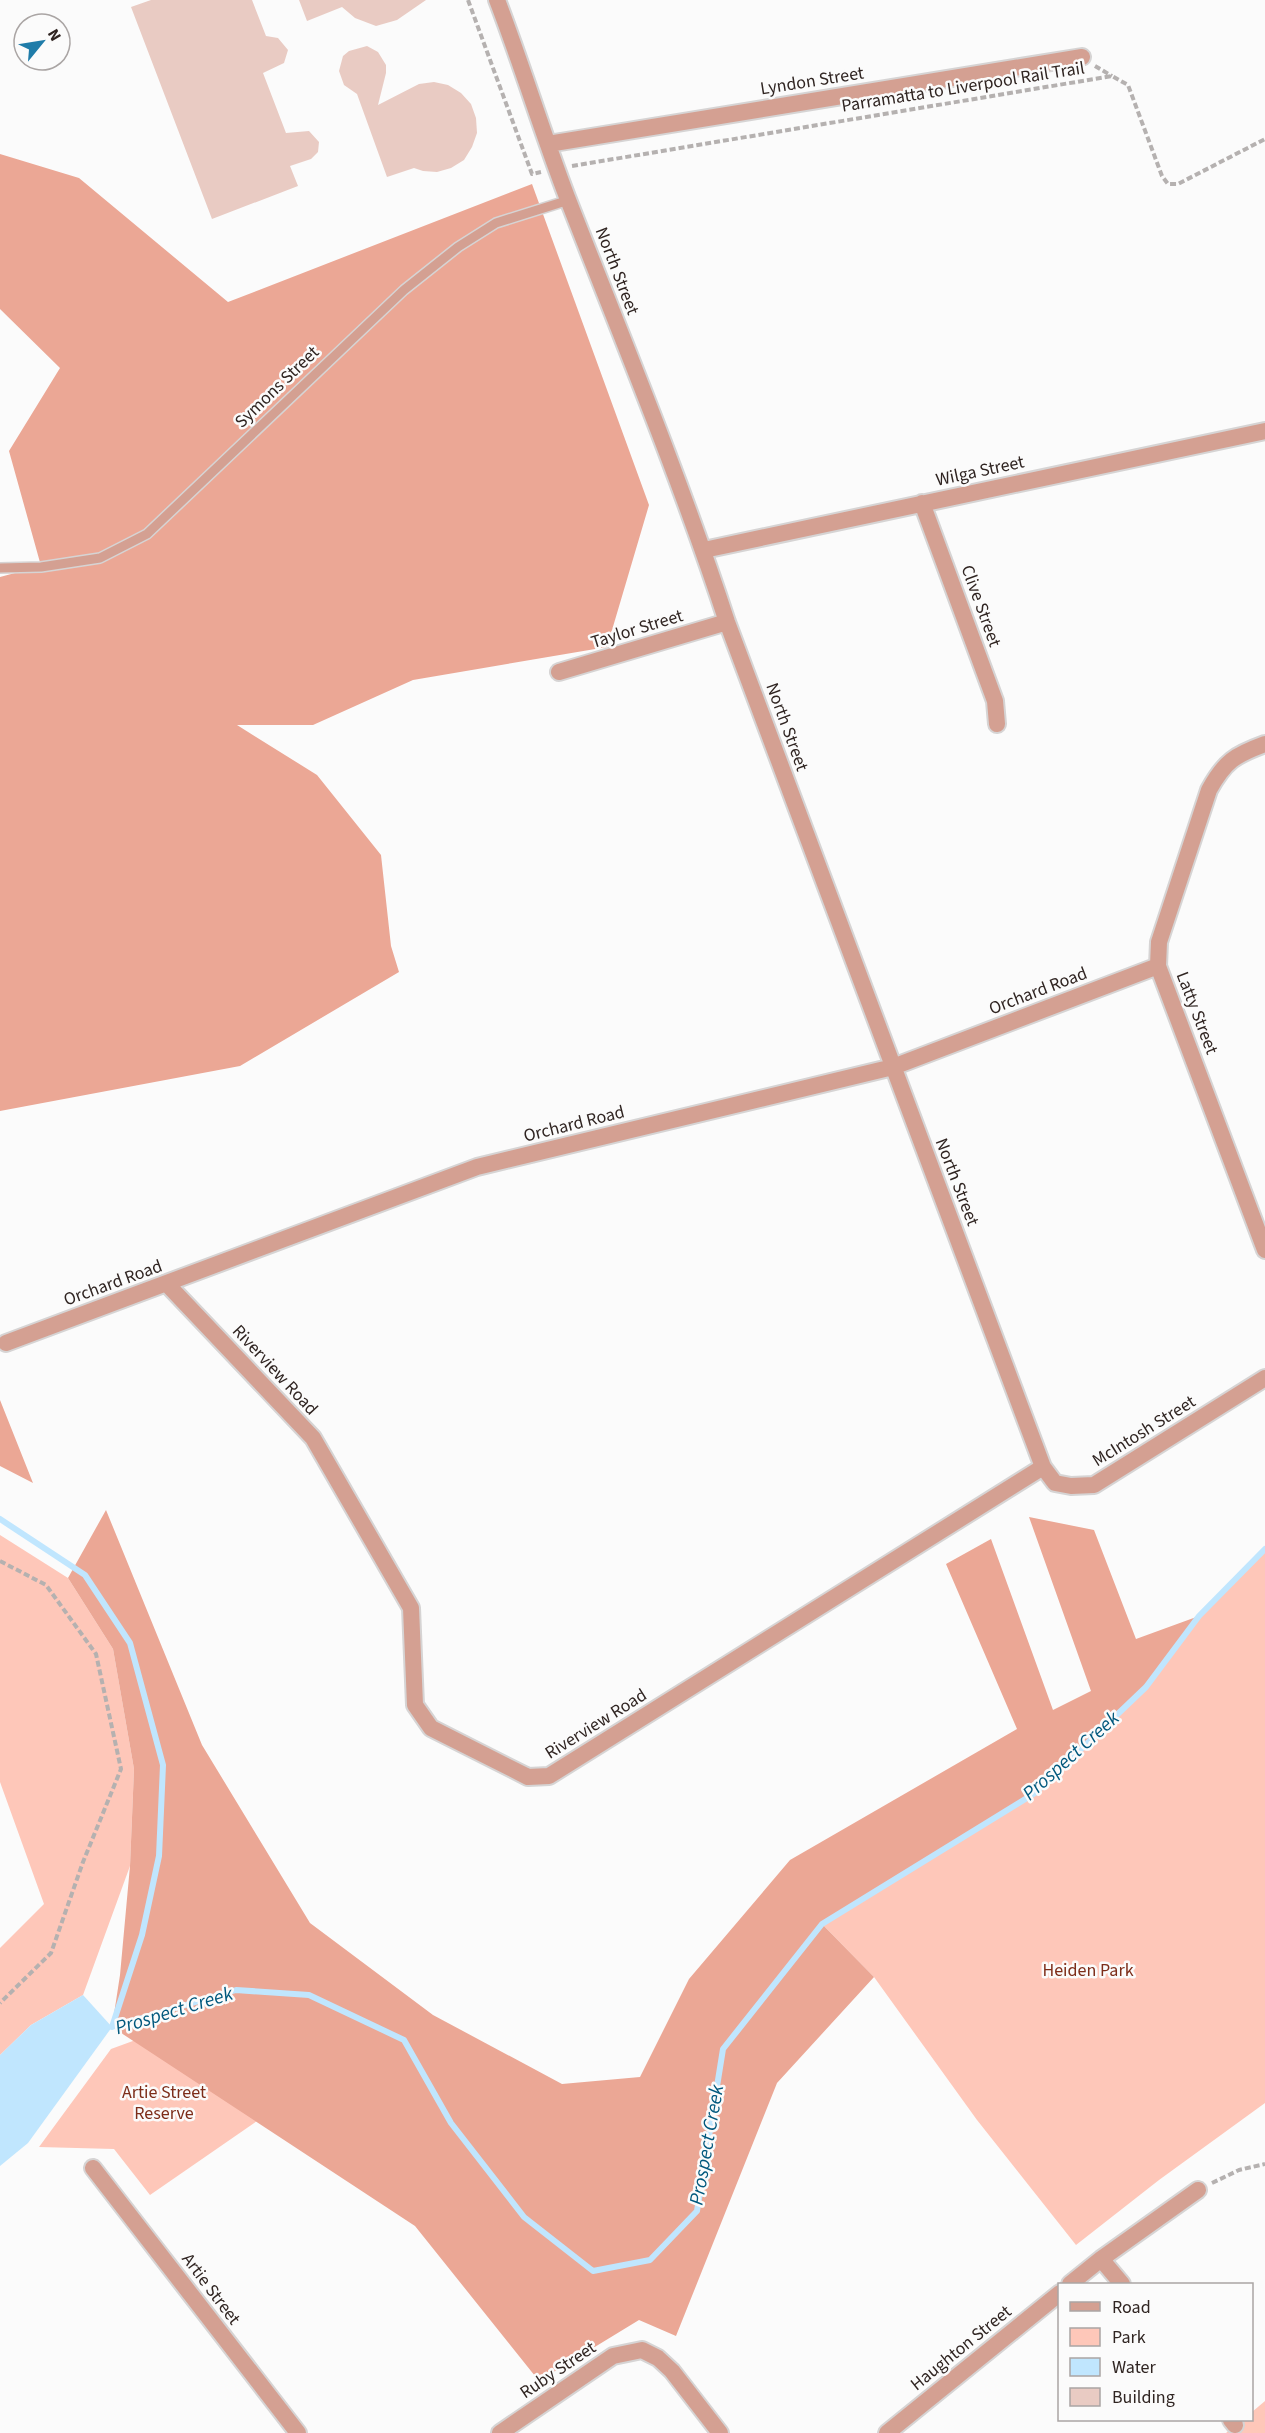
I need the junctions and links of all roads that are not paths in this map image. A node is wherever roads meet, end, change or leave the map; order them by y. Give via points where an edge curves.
1 (497, 0) edge
2 (1082, 57) dead end
3 (548, 144) junction
4 (569, 200) junction
5 (1265, 431) edge
6 (922, 503) junction
7 (704, 550) junction
8 (0, 568) edge
9 (727, 622) junction
10 (559, 672) dead end
11 (997, 724) dead end
12 (1265, 744) edge
13 (1158, 966) junction
14 (893, 1067) junction
15 (1265, 1250) edge
16 (166, 1284) junction
17 (6, 1343) dead end
18 (1265, 1378) edge
19 (1042, 1467) junction
20 (93, 2168) dead end
21 (1198, 2190) road end
22 (1101, 2259) junction
23 (1071, 2283) edge
24 (1121, 2283) edge
25 (1058, 2294) edge
26 (297, 2433) edge
27 (501, 2433) edge
28 (720, 2433) edge
29 (887, 2433) edge

1 - 3 street, North Street
2 - 3 street, Lyndon Street
3 - 4 street, North Street
4 - 7 street, North Street
4 - 8 lane, Symons Street via 496,223 413,282 147,534 100,558 41,567
5 - 6 street, Wilga Street
6 - 7 street, Wilga Street
6 - 11 street, Clive Street via 995,701
7 - 9 street, North Street
9 - 10 street, Taylor Street
9 - 14 street, North Street
12 - 13 street, Latty Street via 1229,761 1209,790 1159,942
13 - 14 street, Orchard Road
13 - 15 street, Latty Street
14 - 16 street, Orchard Road via 477,1167
14 - 19 street, North Street
16 - 17 street, Orchard Road
16 - 19 street, Riverview Road via 313,1438 411,1608 415,1705 431,1728 528,1777 549,1776
18 - 19 street, McIntosh Street via 1094,1485 1055,1483
20 - 26 street, Artie Street
21 - 22 street
22 - 23 street
22 - 24 street
25 - 29 street, Haughton Street
27 - 28 street, Ruby Street via 614,2356 642,2350 672,2371

